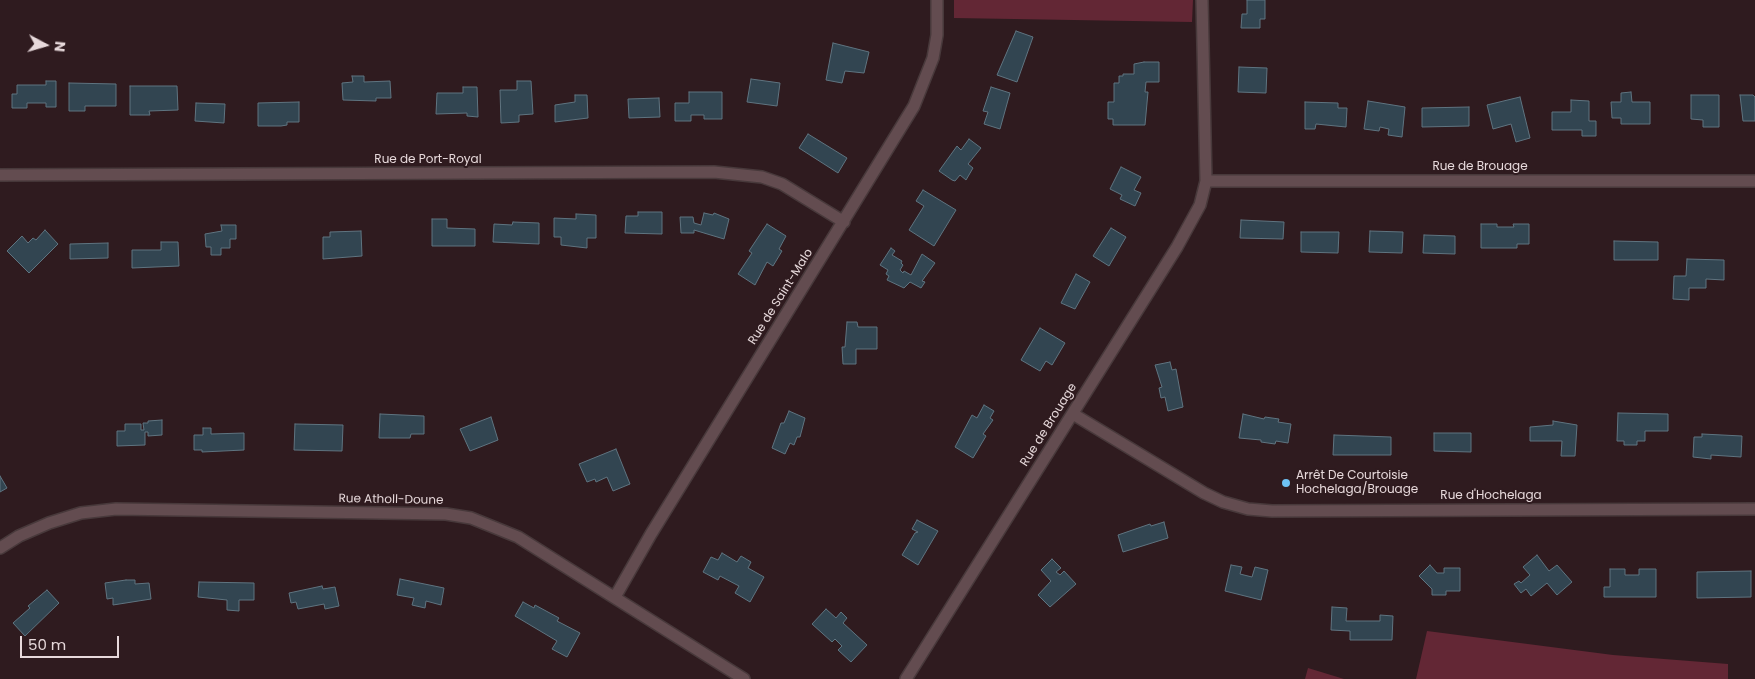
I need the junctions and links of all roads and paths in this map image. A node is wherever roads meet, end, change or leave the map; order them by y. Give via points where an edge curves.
1 (938, 0) edge
2 (1202, 0) edge
3 (0, 175) edge
4 (1206, 181) junction
5 (1755, 181) edge
6 (844, 222) junction
7 (1073, 414) junction
8 (1755, 509) edge
9 (0, 548) edge
10 (615, 597) junction
11 (731, 676) edge
12 (744, 679) edge
13 (906, 679) edge

1 - 6 street, Rue de Saint-Malo via 934,58 927,79
2 - 4 street, Rue de Brouage
3 - 6 street, Rue de Port-Royal via 714,172 762,177 782,184
4 - 5 street, Rue de Brouage
4 - 7 street, Rue de Brouage via 1200,205 1177,247
6 - 10 street, Rue de Saint-Malo
7 - 8 street, Rue d'Hochelaga via 1204,493 1248,509
7 - 13 street, Rue de Brouage
9 - 10 street, Rue Atholl-Doune via 49,523 81,513 116,509 446,514 471,518 518,537
10 - 11 street, Rue Atholl-Doune
11 - 12 street, Rue Atholl-Doune

